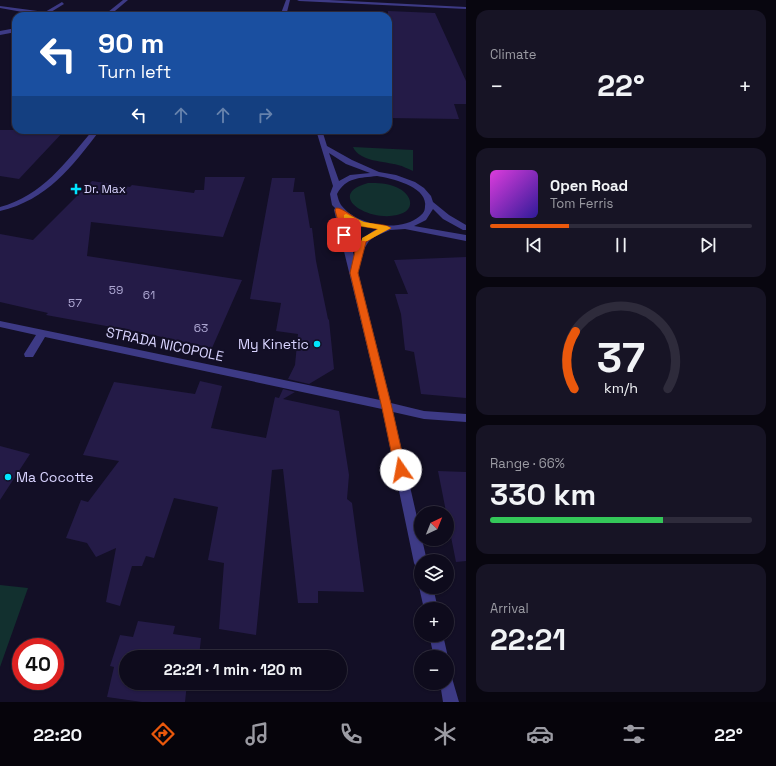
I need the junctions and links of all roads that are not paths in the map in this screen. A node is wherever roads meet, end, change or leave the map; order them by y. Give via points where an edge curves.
1 (126, 0) edge
2 (288, 0) edge
3 (299, 0) edge
4 (62, 3) dead end
5 (0, 7) edge
6 (466, 8) edge
7 (27, 12) edge
8 (48, 12) edge
9 (111, 12) edge
10 (284, 12) edge
11 (12, 31) edge
12 (0, 33) edge
13 (94, 134) edge
14 (321, 134) edge
15 (326, 148) junction
16 (385, 175) junction
17 (337, 186) junction
18 (429, 202) junction
19 (0, 209) edge
20 (338, 210) junction
21 (406, 226) junction
22 (387, 228) junction
23 (466, 228) edge
24 (466, 238) edge
25 (354, 273) junction
26 (0, 324) edge
27 (42, 333) junction
28 (29, 354) dead end
29 (387, 408) junction
30 (466, 418) edge
31 (419, 554) edge
32 (448, 690) edge
33 (451, 702) edge

1 - 9 street
2 - 10 street
3 - 6 street
4 - 8 street
5 - 7 street
11 - 12 street
13 - 19 street via 58,175 39,192 28,200
14 - 15 street
15 - 16 street via 353,164
15 - 17 street
16 - 17 street via 361,175 347,179
16 - 18 street via 414,184 424,192
17 - 20 street via 333,199
18 - 21 street via 424,217
18 - 23 street via 446,217
20 - 22 street via 362,224
20 - 25 street
21 - 22 street
21 - 24 street
22 - 25 street via 363,241
25 - 29 street
26 - 27 street, STRADA NICOPOLE
27 - 28 street
27 - 29 street, STRADA NICOPOLE via 344,396
29 - 30 street, STRADA NICOPOLE via 424,415
29 - 31 street
32 - 33 street

